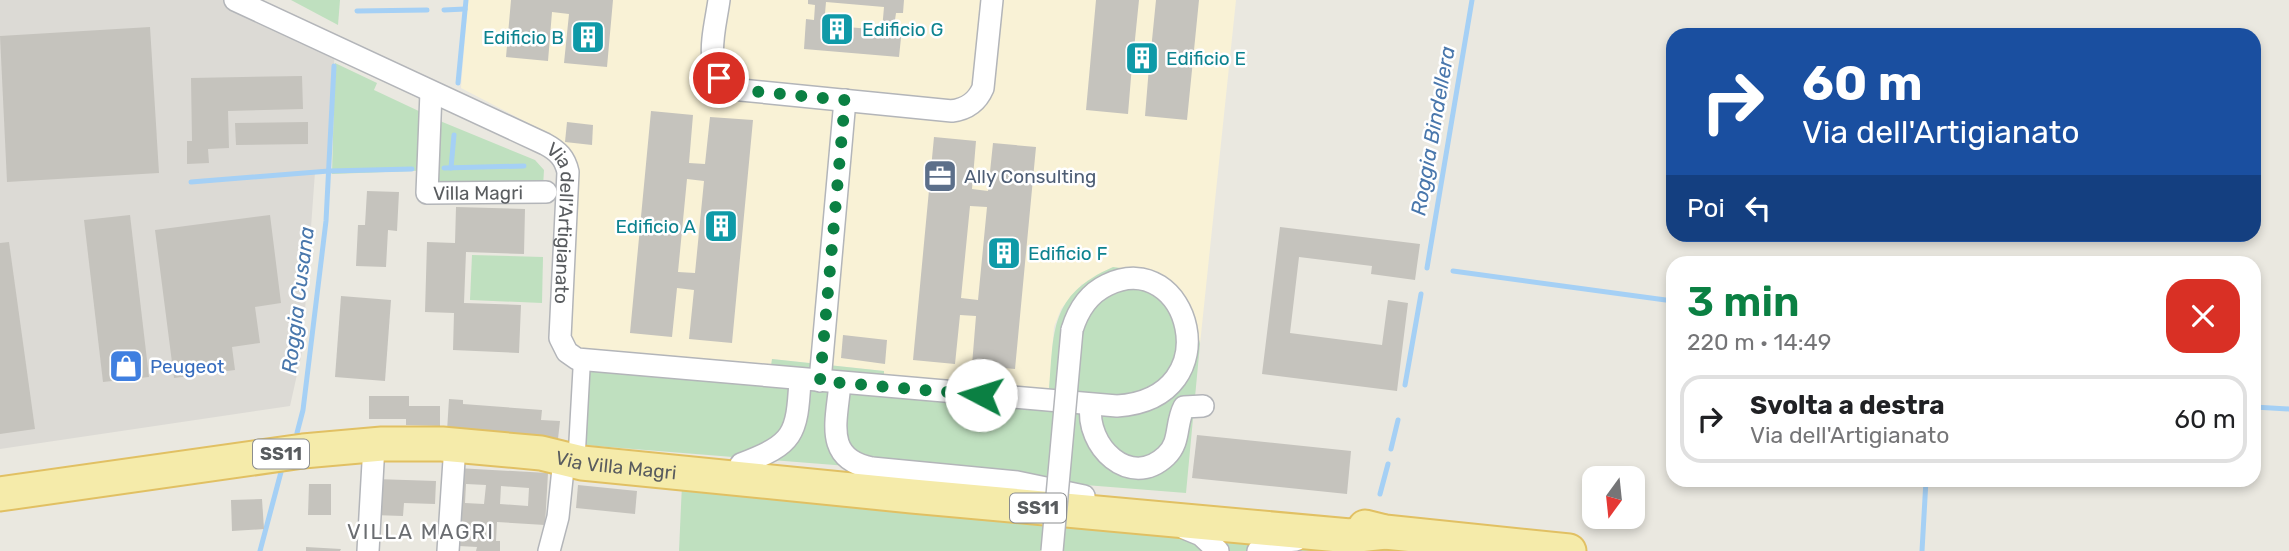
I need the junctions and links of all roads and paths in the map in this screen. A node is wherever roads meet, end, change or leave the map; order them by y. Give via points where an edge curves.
1 (235, 0) edge
2 (719, 0) edge
3 (992, 0) edge
4 (431, 92) junction
5 (845, 100) junction
6 (546, 192) dead end
7 (582, 360) junction
8 (820, 381) junction
9 (1098, 406) junction
10 (1203, 406) dead end
11 (374, 444) junction
12 (456, 445) junction
13 (560, 454) junction
14 (741, 464) junction
15 (693, 467) junction
16 (0, 494) edge
17 (1071, 503) junction
18 (1380, 533) junction
19 (368, 551) edge
20 (448, 551) edge
21 (550, 551) edge
22 (1052, 551) edge
23 (1218, 551) edge
24 (1258, 551) edge
25 (1569, 551) edge

1 - 4 street, Via dell'Artigianato
2 - 5 street via 712,57 715,73 724,83 741,90
3 - 5 street via 985,82 969,105 952,111
4 - 6 street, Villa Magri via 427,193
4 - 7 street, Via dell'Artigianato via 545,144 564,160 568,176 560,338 567,352
5 - 8 street
7 - 8 street
7 - 13 street
8 - 9 street
8 - 14 street via 790,434 775,450
8 - 17 street via 836,441 854,463 1017,482
9 - 10 street via 1091,428 1099,445 1117,462 1136,467 1153,465 1169,454 1184,407
9 - 22 street, bridge via 1137,404 1157,395 1181,370 1187,353 1185,317 1173,299 1144,281 1108,284 1077,314
11 - 12 main road, Via Villa Magri / SS11
11 - 16 main road, Via Villa Magri / SS11
11 - 19 street
12 - 13 main road, Via Villa Magri / SS11
12 - 20 street
13 - 15 main road, Via Villa Magri / SS11
13 - 21 street via 558,517
14 - 15 main road, SS11
14 - 17 main road, SS11
15 - 17 main road, SS11
17 - 18 main road, SS11 via 1330,520
17 - 23 street via 1095,517 1187,529 1208,539
18 - 24 street via 1284,541
18 - 25 main road, SS11

